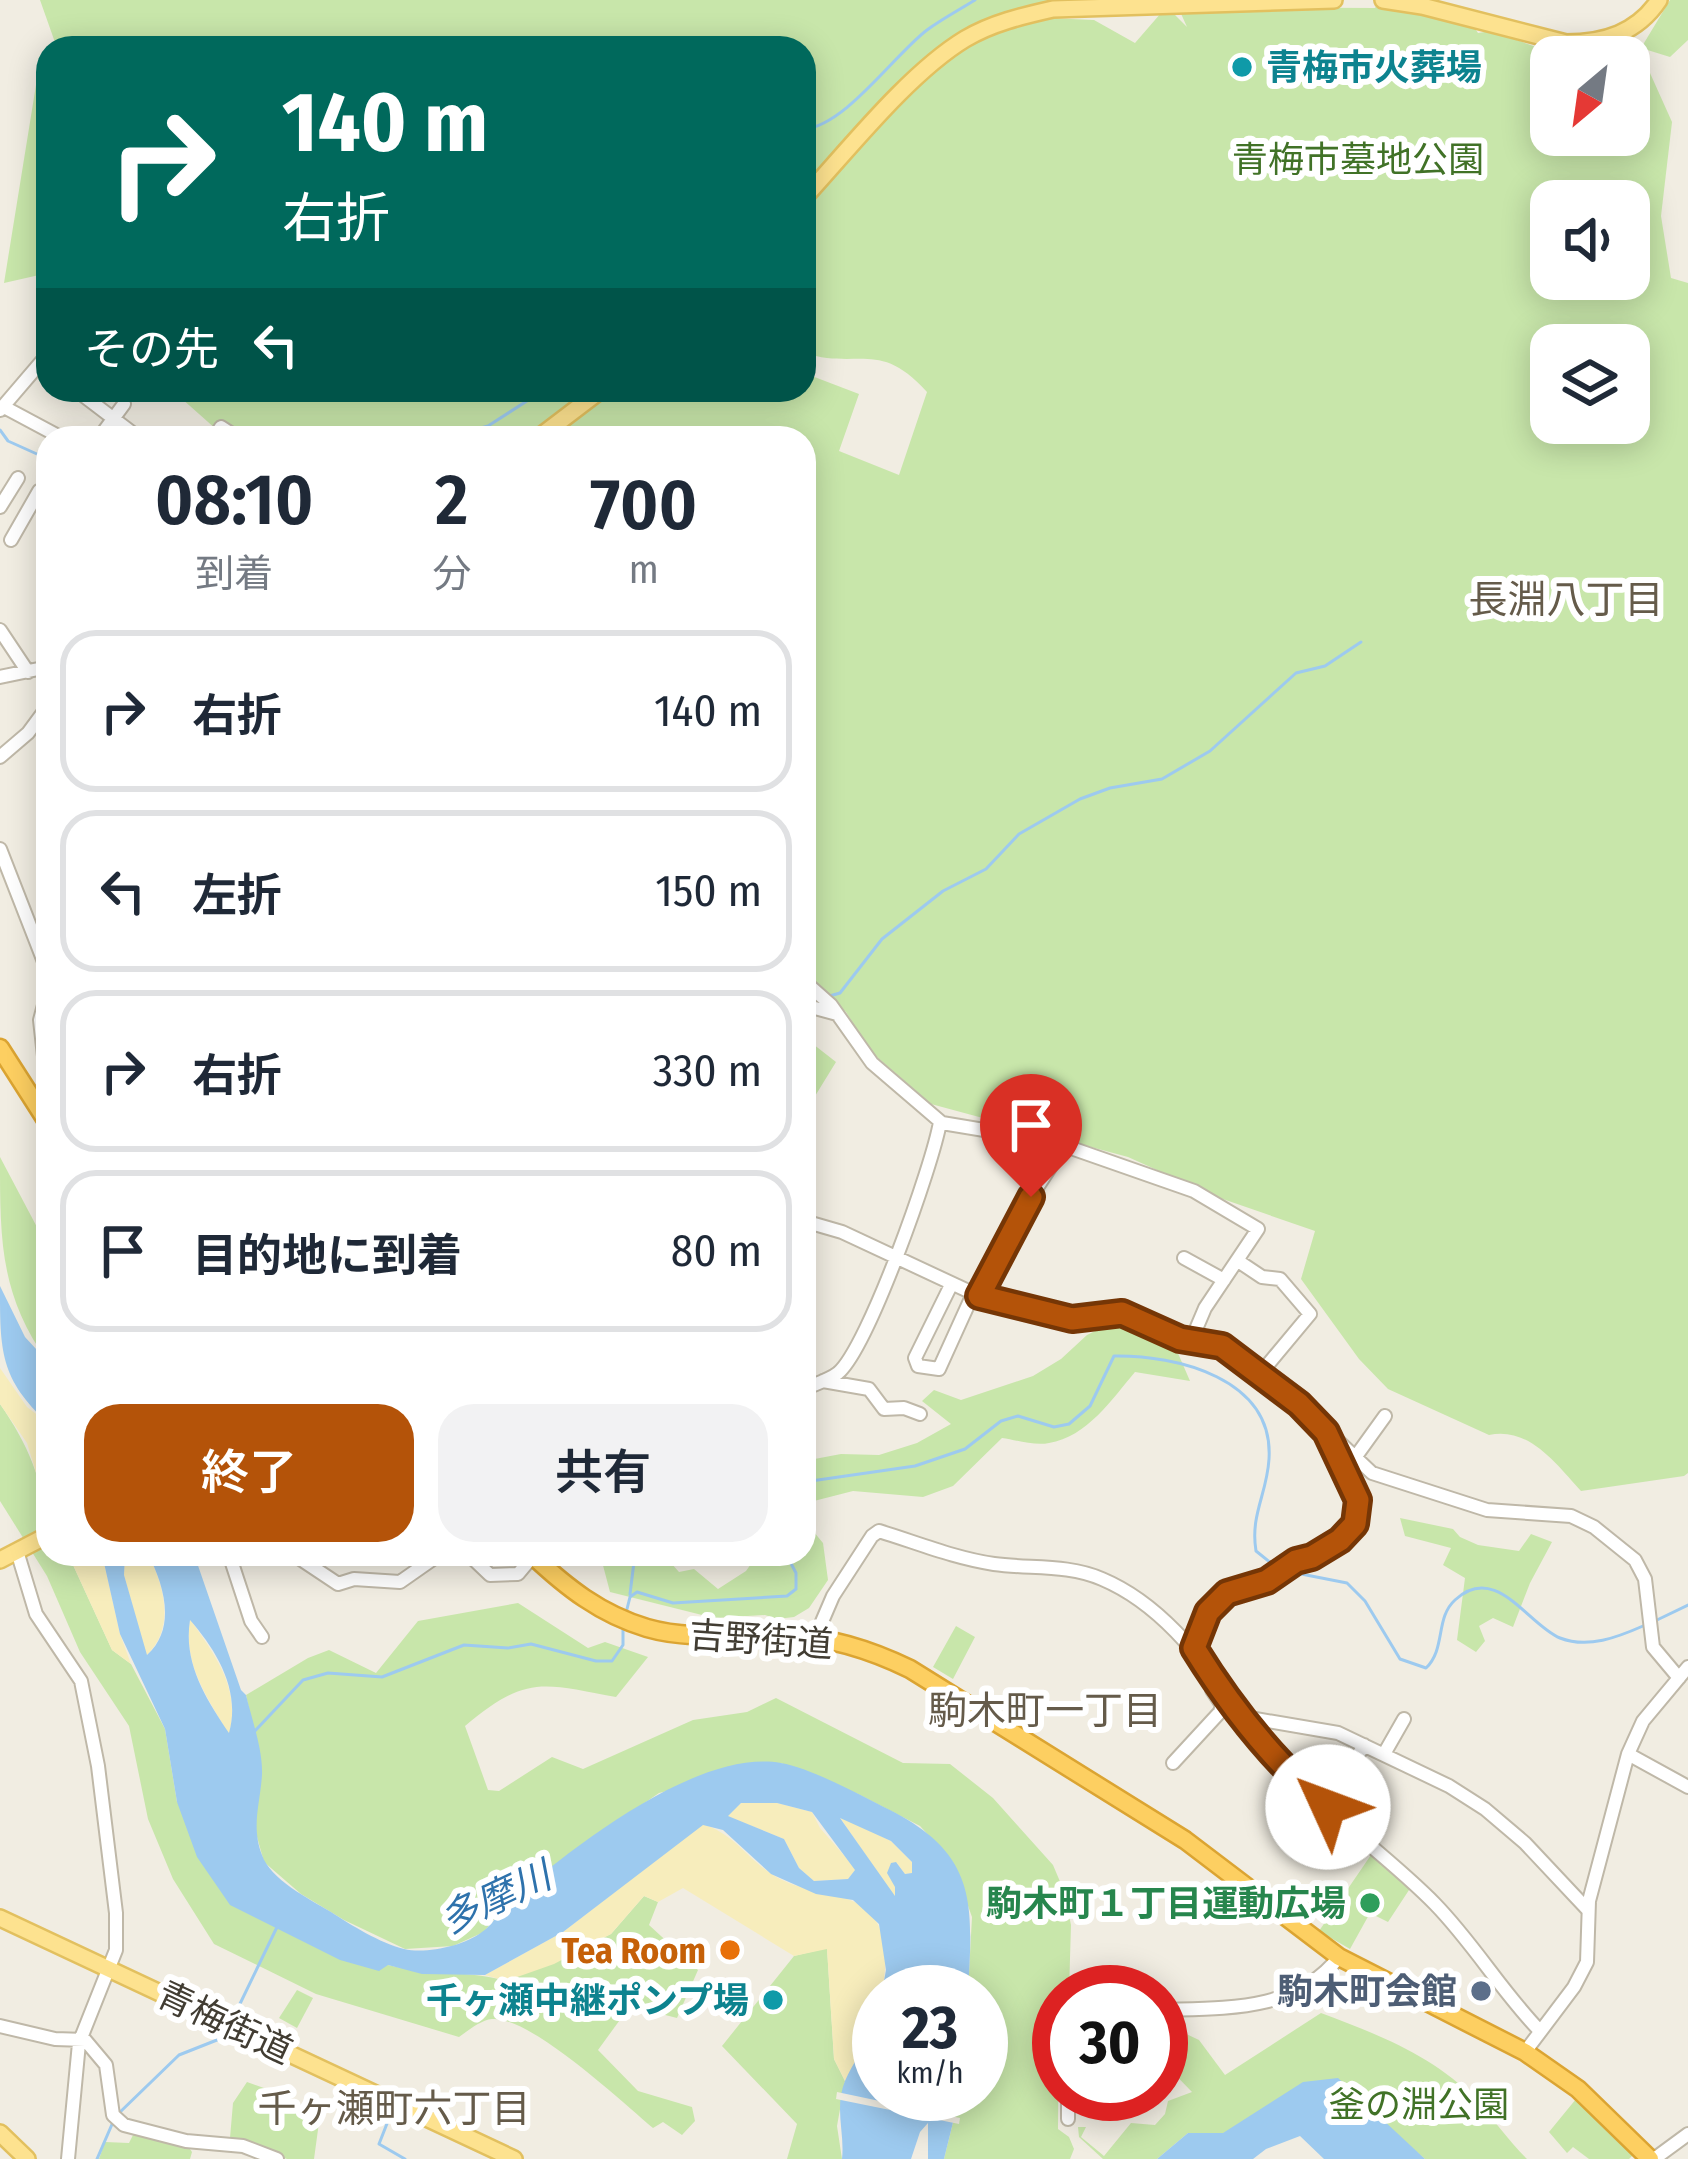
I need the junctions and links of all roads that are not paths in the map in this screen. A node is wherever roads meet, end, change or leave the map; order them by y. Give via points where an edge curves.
1 (1334, 0) edge
2 (1383, 0) edge
3 (1660, 0) edge
4 (1183, 2) edge
5 (816, 185) edge
6 (36, 372) edge
7 (92, 402) edge
8 (585, 402) edge
9 (124, 404) dead end
10 (2, 408) edge
11 (114, 418) junction
12 (38, 426) edge
13 (108, 426) edge
14 (124, 426) edge
15 (554, 426) edge
16 (34, 487) edge
17 (0, 507) edge
18 (18, 536) dead end
19 (0, 630) edge
20 (36, 670) edge
21 (28, 672) junction
22 (0, 677) edge
23 (36, 722) edge
24 (0, 757) edge
25 (0, 848) edge
26 (36, 941) edge
27 (816, 993) edge
28 (830, 1004) junction
29 (816, 1005) edge
30 (0, 1048) edge
31 (36, 1104) edge
32 (940, 1122) junction
33 (1064, 1146) junction
34 (816, 1226) edge
35 (896, 1256) junction
36 (1184, 1258) dead end
37 (1238, 1261) junction
38 (1224, 1280) junction
39 (950, 1285) junction
40 (976, 1295) junction
41 (1190, 1341) junction
42 (1260, 1374) junction
43 (822, 1381) junction
44 (816, 1384) edge
45 (920, 1414) dead end
46 (1385, 1416) dead end
47 (1326, 1432) junction
48 (1354, 1460) junction
49 (9, 1552) edge
50 (232, 1566) edge
51 (311, 1566) edge
52 (423, 1566) edge
53 (481, 1566) edge
54 (524, 1566) edge
55 (544, 1566) edge
56 (262, 1637) dead end
57 (815, 1638) junction
58 (1197, 1654) junction
59 (1684, 1672) edge
60 (1244, 1717) junction
61 (1404, 1719) dead end
62 (1364, 1745) junction
63 (1384, 1754) junction
64 (1628, 1754) junction
65 (1173, 1763) dead end
66 (1688, 1787) edge
67 (1328, 1807) junction
68 (1588, 1909) junction
69 (0, 1918) edge
70 (1339, 1957) junction
71 (107, 1967) junction
72 (1188, 2008) edge
73 (0, 2026) edge
74 (1540, 2031) junction
75 (81, 2037) junction
76 (1525, 2052) junction
77 (0, 2133) edge
78 (1688, 2134) edge
79 (197, 2142) junction
80 (27, 2159) edge
81 (68, 2159) edge
82 (194, 2159) edge
83 (277, 2159) edge
84 (514, 2159) edge
85 (1652, 2159) edge

1 - 4 main road
2 - 3 main road via 1566,44 1622,33
4 - 5 main road via 1053,9 978,32 928,67
6 - 10 street
7 - 11 street
8 - 15 main road
9 - 11 street
10 - 12 street
11 - 13 street
11 - 14 street
16 - 17 street
16 - 18 street
19 - 21 street
20 - 21 street
21 - 22 street
23 - 24 street
25 - 26 street
27 - 28 street
28 - 29 street
28 - 32 street via 872,1063
30 - 31 highway
32 - 33 street
32 - 35 street
33 - 37 street via 1194,1191 1258,1229
33 - 40 street
34 - 35 street
35 - 39 street
35 - 43 street via 847,1362
36 - 38 street
37 - 38 street
37 - 42 street via 1280,1279 1310,1314
38 - 41 street
39 - 40 street
39 - 40 street via 918,1366 939,1369
40 - 41 street via 1072,1319 1122,1313
41 - 42 street via 1222,1346
42 - 47 street
43 - 44 street
43 - 45 street via 869,1389 884,1409
46 - 48 street
47 - 48 street
47 - 58 street via 1358,1500 1355,1524 1340,1540 1219,1600
48 - 59 street via 1486,1510 1571,1516 1594,1527 1635,1561 1645,1579 1653,1647
49 - 71 street via 84,1693 116,1913 116,1951
50 - 56 street
51 - 52 street via 338,1584 400,1582
53 - 54 street via 490,1575 518,1574
55 - 57 highway, 吉野街道 via 610,1614 645,1627
57 - 58 street via 833,1596 879,1531 980,1562 1099,1578 1149,1609
57 - 70 highway, 吉野街道 via 873,1652 927,1679 1185,1840
58 - 60 street
58 - 65 street via 1222,1705
59 - 64 street via 1643,1721
60 - 62 street
60 - 67 street
61 - 63 street
62 - 63 street
62 - 67 street
63 - 68 street via 1485,1809
64 - 66 street
64 - 68 street
67 - 74 street via 1434,1903
68 - 74 street via 1587,1962
69 - 71 main road, 青梅街道
70 - 72 street via 1311,1984 1261,2004
70 - 76 highway, 吉野街道
71 - 75 street
71 - 84 main road, 青梅街道
73 - 75 street
74 - 76 street
75 - 79 street via 106,2065 116,2118 135,2130
75 - 81 street
76 - 85 highway, 吉野街道
77 - 80 main road
78 - 85 street
79 - 82 street
79 - 83 street

